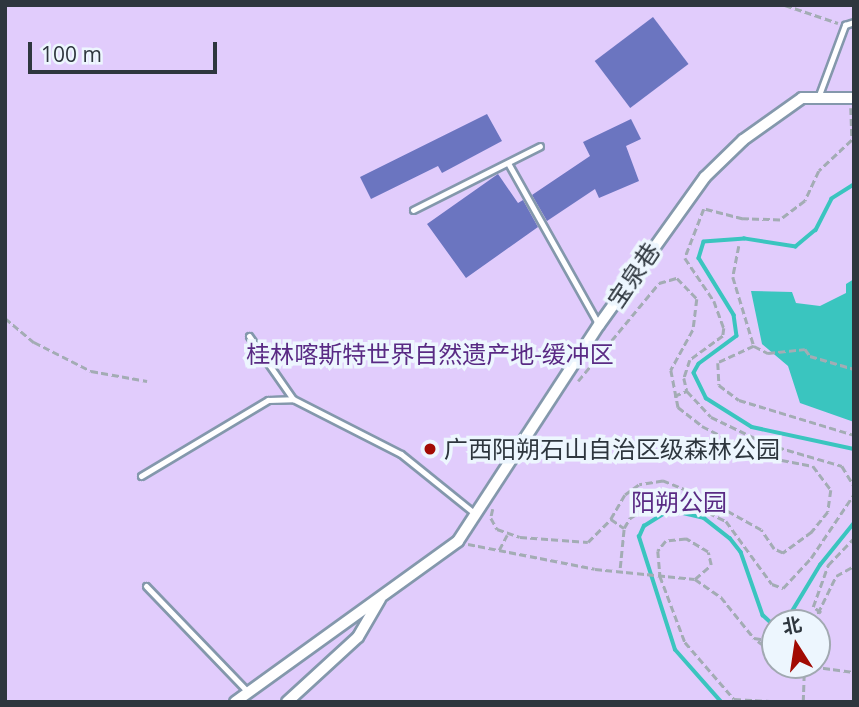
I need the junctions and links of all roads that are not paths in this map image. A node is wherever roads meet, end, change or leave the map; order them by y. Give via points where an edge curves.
1 (854, 22) edge
2 (819, 95) junction
3 (854, 98) edge
4 (540, 146) dead end
5 (508, 163) junction
6 (413, 210) dead end
7 (599, 325) junction
8 (249, 336) dead end
9 (293, 399) junction
10 (141, 476) dead end
11 (473, 512) junction
12 (146, 586) dead end
13 (382, 596) junction
14 (247, 691) junction
15 (235, 702) edge
16 (286, 702) edge

1 - 2 lane via 845,25
2 - 3 street, 宝泉巷
2 - 7 street, 宝泉巷 via 789,105 705,177
4 - 5 lane
5 - 6 lane
5 - 7 lane
7 - 11 street, 宝泉巷
8 - 9 lane
9 - 10 lane via 268,400
9 - 11 lane via 401,454
11 - 13 street, 宝泉巷 via 458,541
12 - 14 lane
13 - 14 street, 宝泉巷
13 - 16 street via 358,637
14 - 15 street, 宝泉巷

